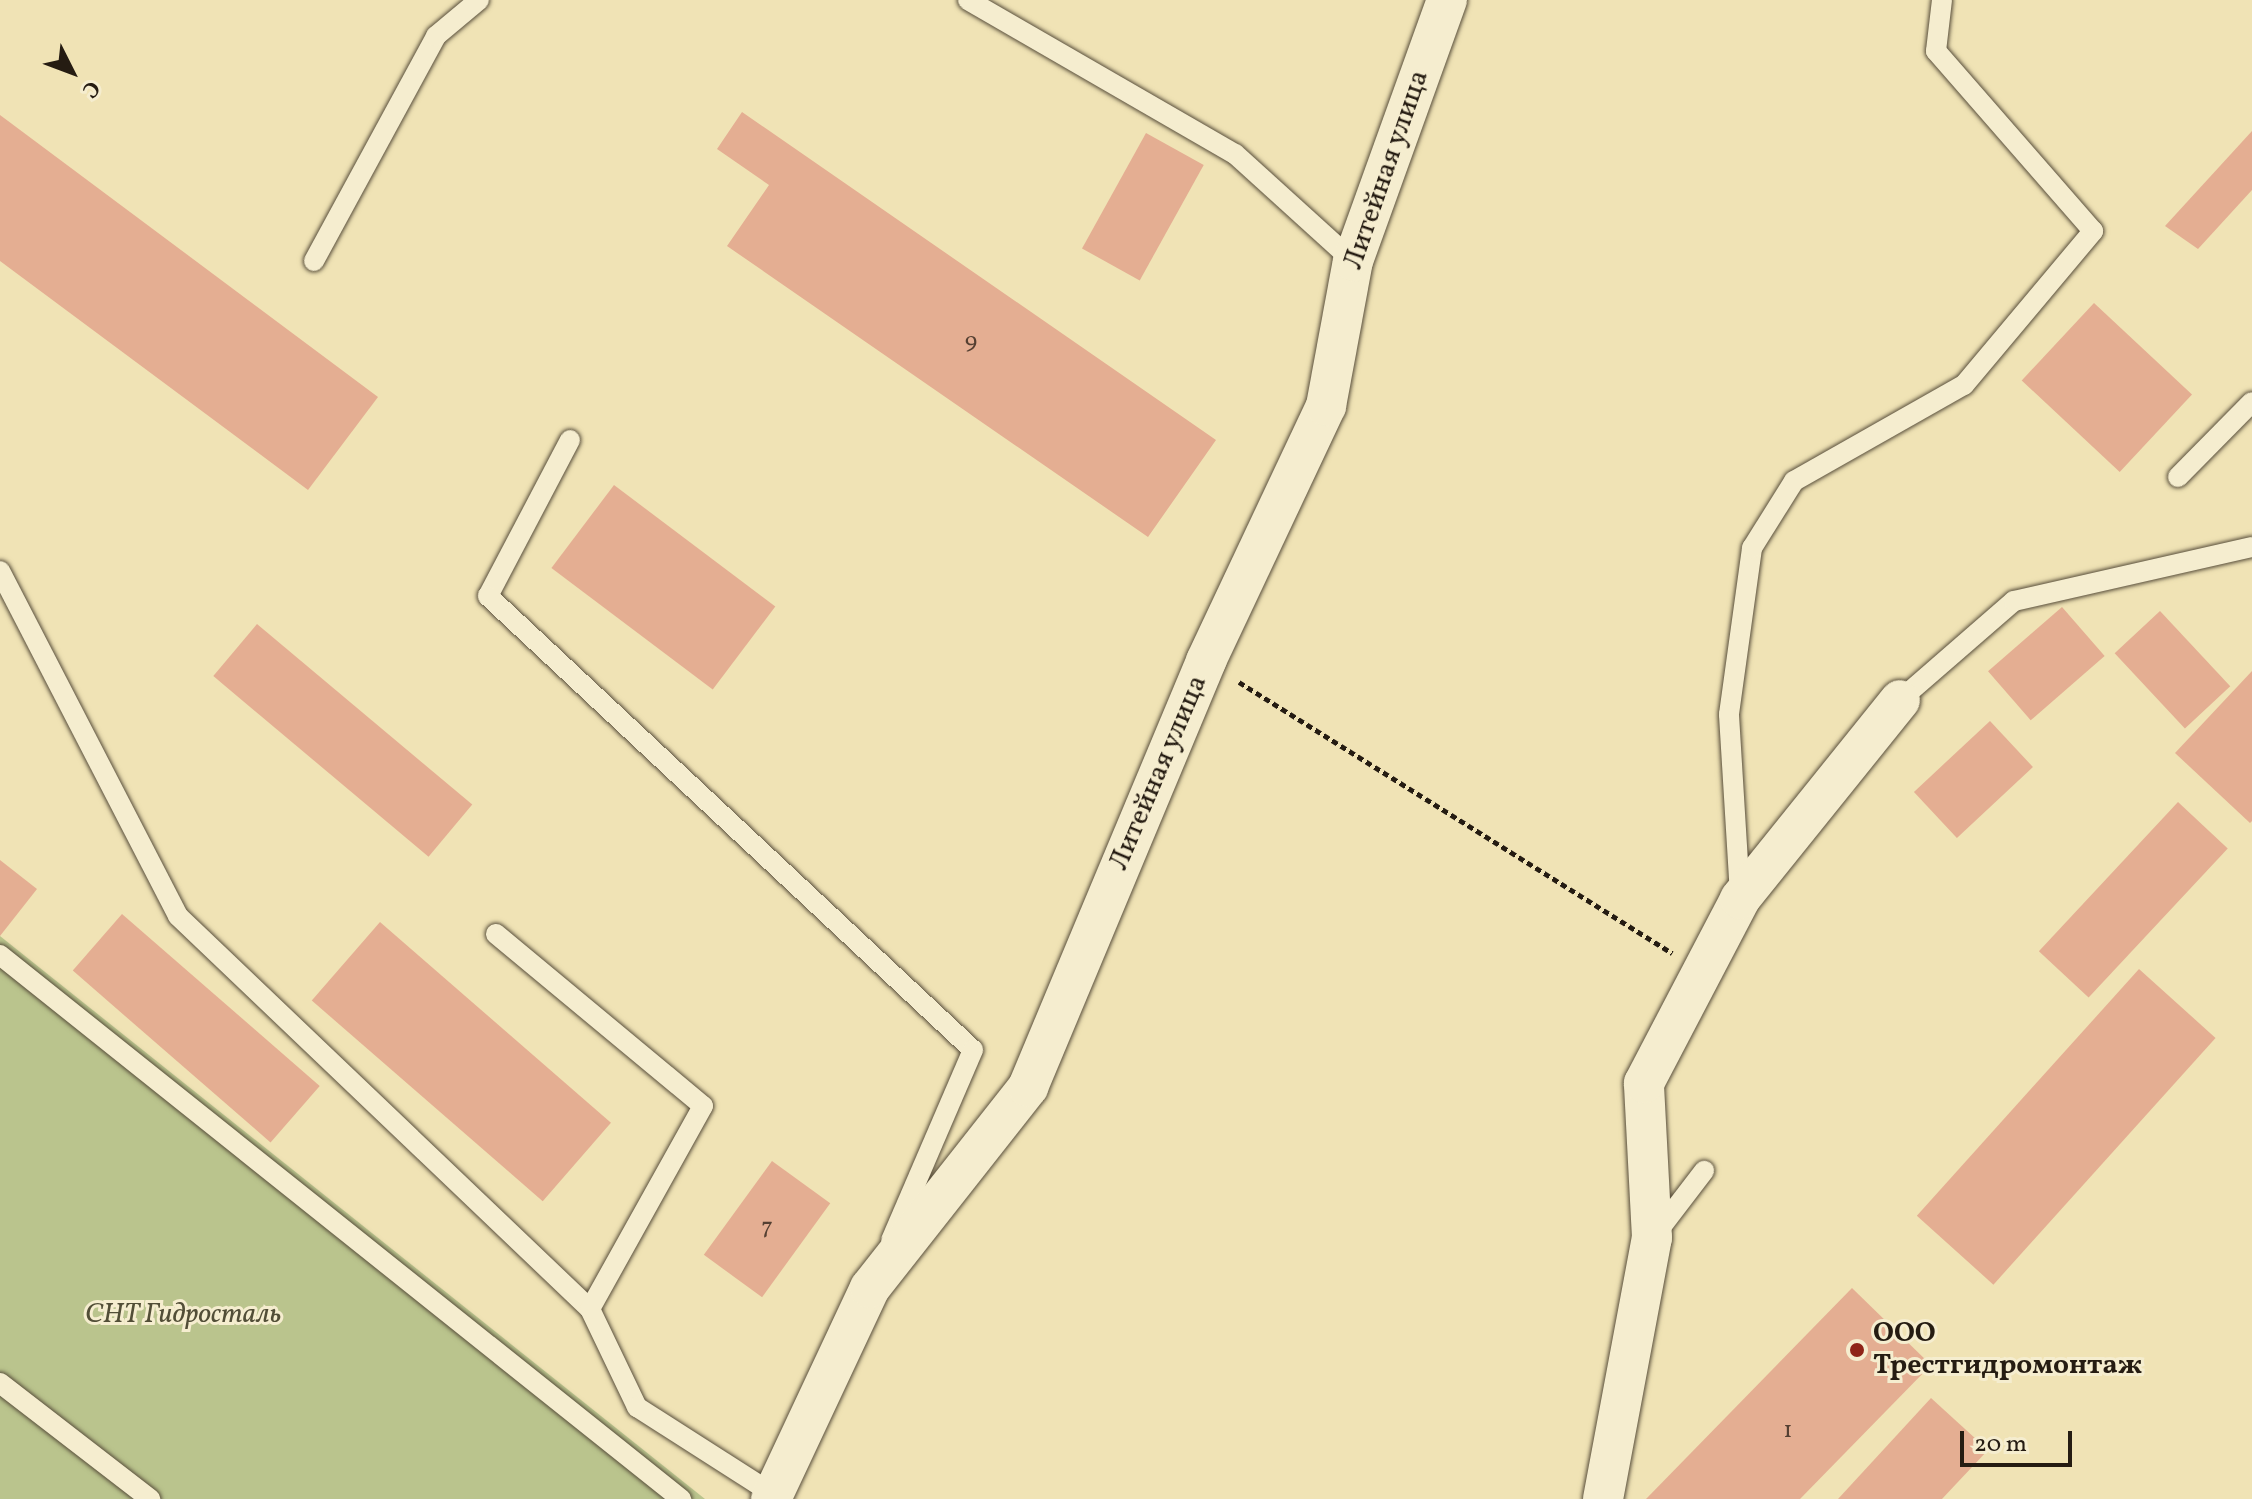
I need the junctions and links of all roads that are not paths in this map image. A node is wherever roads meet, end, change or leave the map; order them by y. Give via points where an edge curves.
1 (479, 0) edge
2 (968, 0) edge
3 (1447, 0) edge
4 (1942, 0) edge
5 (314, 261) dead end
6 (1353, 261) junction
7 (2252, 402) edge
8 (570, 440) dead end
9 (2178, 477) dead end
10 (2252, 547) edge
11 (0, 571) edge
12 (1900, 700) joint
13 (1740, 899) junction
14 (496, 934) dead end
15 (0, 955) edge
16 (1704, 1171) dead end
17 (1652, 1238) junction
18 (870, 1288) junction
19 (590, 1309) junction
20 (0, 1383) edge
21 (772, 1496) edge
22 (150, 1499) edge
23 (681, 1499) edge
24 (1603, 1499) edge

1 - 5 lane via 436,36
2 - 6 lane via 1235,154
3 - 6 street, Литейная улица
4 - 13 lane via 1936,51 2093,231 1964,385 1794,481 1752,548 1729,714
6 - 18 street, Литейная улица via 1326,406 1206,661 1028,1087
7 - 9 lane
8 - 18 lane via 488,596 973,1050
10 - 12 lane via 2014,601
11 - 19 lane via 178,916
12 - 13 street
13 - 17 street via 1644,1083
14 - 19 lane via 703,1106
15 - 23 lane
16 - 17 lane
17 - 24 street
18 - 21 street, Литейная улица
19 - 21 lane via 637,1407
20 - 22 lane

